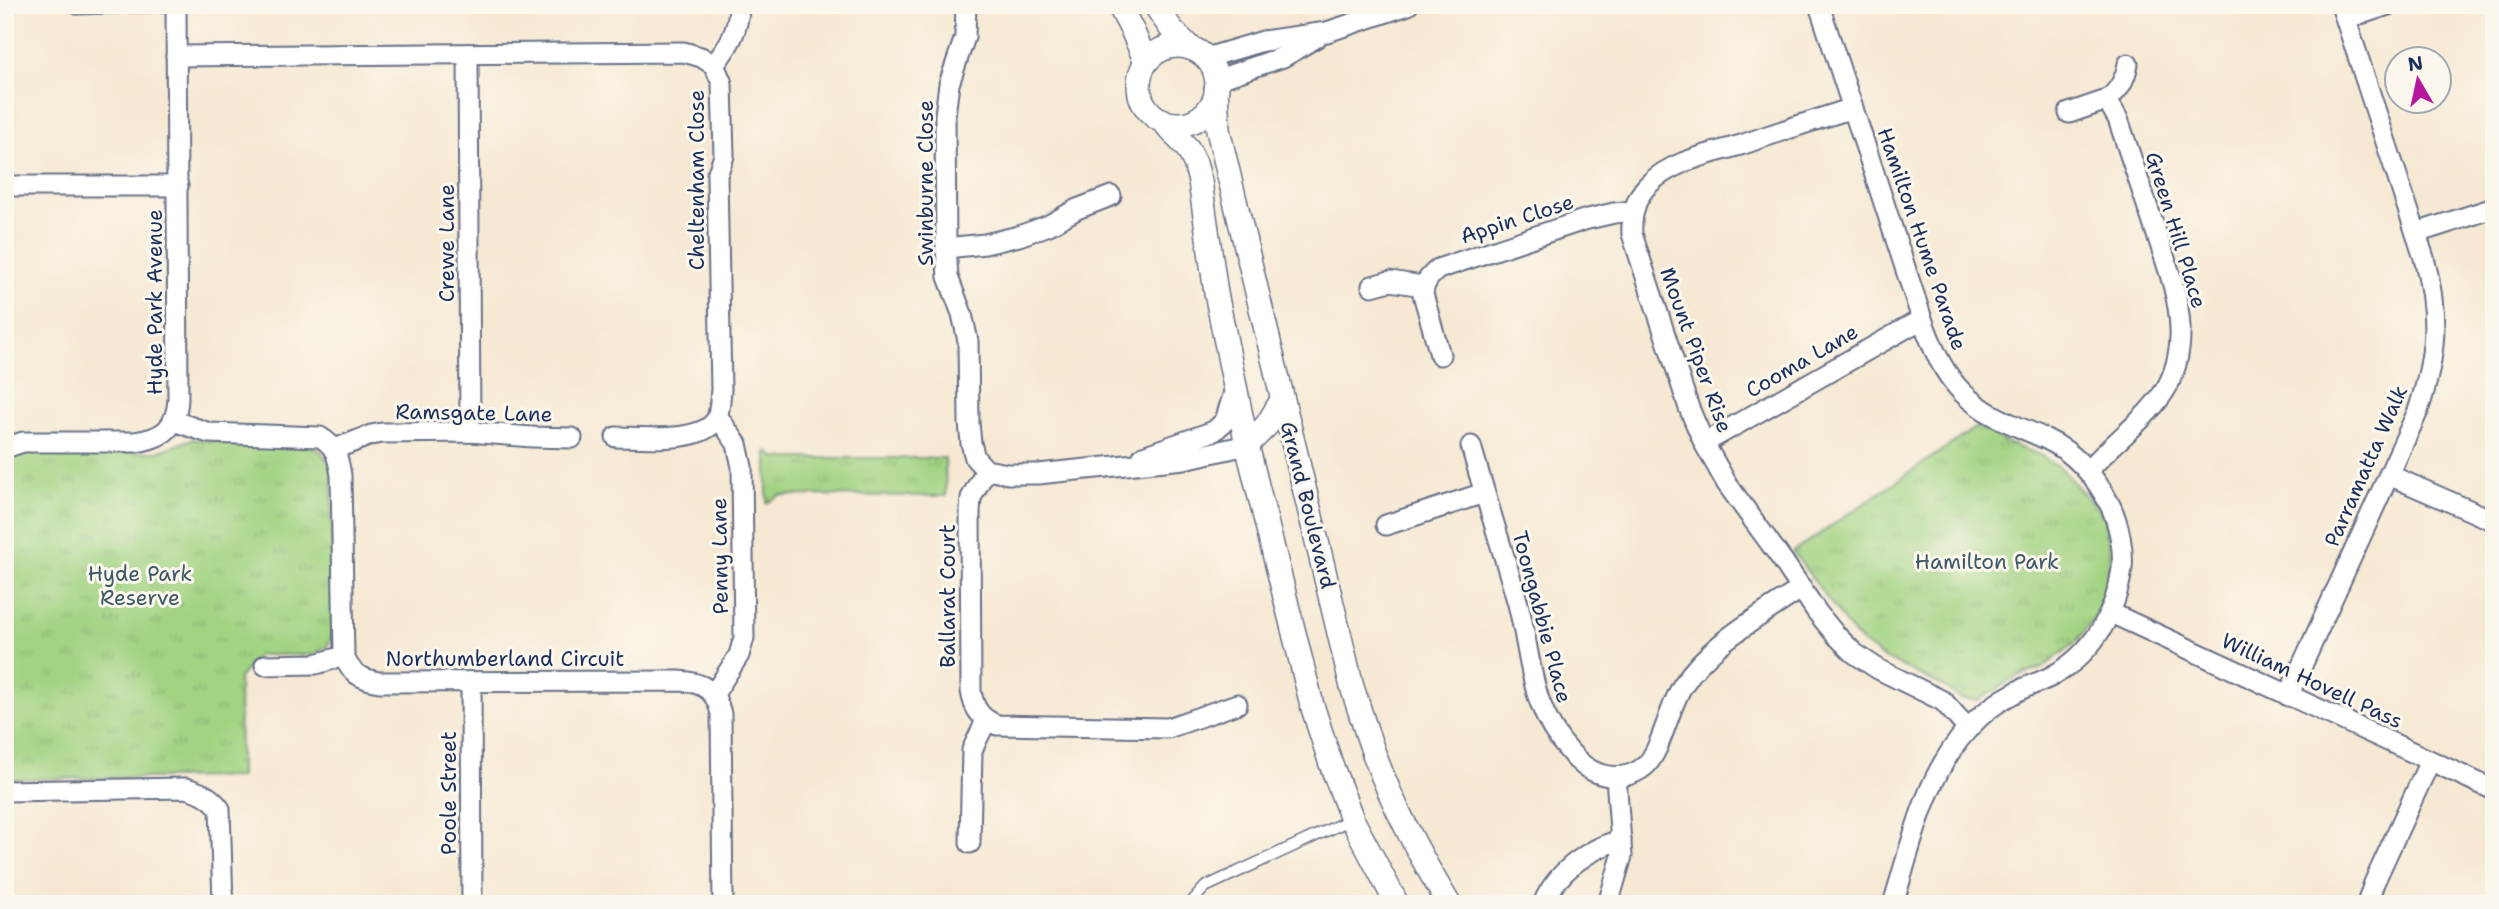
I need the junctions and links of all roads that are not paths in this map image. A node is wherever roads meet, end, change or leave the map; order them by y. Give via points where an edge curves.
1 (739, 5) edge
2 (966, 5) edge
3 (1119, 5) edge
4 (1155, 5) edge
5 (1408, 5) edge
6 (1819, 5) edge
7 (2388, 5) edge
8 (176, 6) edge
9 (75, 7) edge
10 (2344, 12) edge
11 (1327, 32) junction
12 (1198, 53) junction
13 (468, 54) junction
14 (176, 56) junction
15 (1146, 62) junction
16 (2129, 64) dead end
17 (714, 65) junction
18 (1216, 85) junction
19 (2107, 100) junction
20 (1853, 108) junction
21 (2069, 113) dead end
22 (1162, 120) junction
23 (5, 186) edge
24 (178, 186) junction
25 (1111, 196) dead end
26 (2494, 208) edge
27 (1634, 211) junction
28 (2416, 233) junction
29 (946, 248) junction
30 (1372, 286) dead end
31 (1423, 286) junction
32 (1922, 319) junction
33 (1440, 355) dead end
34 (1236, 386) junction
35 (1282, 400) junction
36 (718, 417) junction
37 (174, 421) junction
38 (470, 432) junction
39 (616, 437) dead end
40 (572, 438) dead end
41 (1704, 443) junction
42 (1247, 444) junction
43 (1471, 446) dead end
44 (5, 448) edge
45 (335, 449) junction
46 (1123, 465) junction
47 (986, 470) junction
48 (2089, 470) junction
49 (2389, 475) junction
50 (1484, 493) junction
51 (2494, 521) edge
52 (1387, 525) dead end
53 (1802, 588) junction
54 (2111, 613) junction
55 (344, 656) junction
56 (265, 665) dead end
57 (471, 682) junction
58 (715, 694) junction
59 (2288, 696) junction
60 (1237, 704) dead end
61 (986, 720) junction
62 (1968, 729) junction
63 (2430, 761) junction
64 (1616, 777) junction
65 (2494, 790) edge
66 (5, 791) edge
67 (1352, 819) junction
68 (1621, 840) junction
69 (970, 843) dead end
70 (223, 904) edge
71 (472, 904) edge
72 (723, 904) edge
73 (1190, 904) edge
74 (1397, 904) edge
75 (1449, 904) edge
76 (1543, 904) edge
77 (1608, 904) edge
78 (1893, 904) edge
79 (2367, 904) edge

1 - 17 street via 738,25
2 - 29 street, Swinburne Close via 965,37 949,84 945,115
3 - 15 street
4 - 12 street via 1172,30
5 - 11 street
6 - 20 street, Hamilton Hume Parade
7 - 10 street
8 - 9 lane
8 - 14 street, Hyde Park Avenue
10 - 28 street, Parramatta Walk
11 - 12 street
11 - 18 street via 1283,57
12 - 15 street via 1178,46 1165,48
12 - 18 street via 1213,68
13 - 14 street, Cheltenham Close
13 - 17 street, Cheltenham Close via 684,52
13 - 38 street, Crewe Lane
14 - 24 street, Hyde Park Avenue
15 - 22 street via 1140,95 1152,114
16 - 19 street via 2118,92
17 - 36 street, Cheltenham Close via 722,83 724,156 717,175
18 - 22 street via 1206,111 1197,119 1173,124
18 - 35 street, Grand Boulevard via 1218,131
19 - 21 street
19 - 48 street, Green Hill Place via 2118,118 2166,263 2177,302 2180,343 2169,384 2155,405
20 - 27 street via 1674,167 1646,186
20 - 32 street, Hamilton Hume Parade
22 - 34 street, Grand Boulevard via 1195,163
23 - 24 street
24 - 37 street, Hyde Park Avenue via 178,399
25 - 29 street via 1019,236
26 - 28 street
27 - 31 street, Appin Close via 1584,220 1438,269
27 - 41 street, Mount Piper Rise via 1632,234
28 - 49 street, Parramatta Walk via 2432,296 2434,354 2418,411
29 - 47 street, Swinburne Close via 948,277 968,341 971,443 975,458
30 - 31 street via 1390,281
31 - 33 street
32 - 41 street, Cooma Lane
32 - 48 street, Hamilton Hume Parade via 1931,346 1963,393 2007,424 2063,448
34 - 42 street, Grand Boulevard
34 - 46 street via 1225,421 1214,431
35 - 42 street via 1267,425
35 - 75 street, Grand Boulevard via 1352,687 1376,760 1423,861
36 - 39 street via 709,428 685,436
36 - 58 street, Penny Lane via 737,444 742,467 744,638
37 - 44 street, Hyde Park Avenue via 158,436 135,442 23,442
37 - 45 street via 209,433 320,437
38 - 40 street, Ramsgate Lane
38 - 45 street, Ramsgate Lane via 383,433
41 - 53 street, Mount Piper Rise via 1727,484
42 - 46 street via 1184,459
42 - 67 street, Grand Boulevard via 1312,705
43 - 50 street, Toongabbie Place
45 - 55 street via 341,474
46 - 47 street via 1038,474
47 - 61 street, Ballarat Court via 971,498 970,512 971,691 974,705
48 - 54 street, Hamilton Hume Parade via 2114,513 2122,551
49 - 51 street
49 - 59 street, Parramatta Walk
50 - 52 street
50 - 64 street, Toongabbie Place via 1547,722 1578,762
53 - 62 street, Mount Piper Rise via 1854,653 1943,701
53 - 64 street via 1713,650 1682,686 1649,761 1636,772
54 - 59 street, William Hovell Pass
54 - 62 street, Hamilton Hume Parade via 2085,651 2067,666 2016,692
55 - 56 street via 316,664
55 - 57 street, Northumberland Circuit via 347,666 366,680
57 - 58 street, Northumberland Circuit via 679,681 700,684
57 - 71 street, Poole Street
58 - 72 street via 722,714
59 - 63 street, William Hovell Pass
60 - 61 street via 1168,728 996,725
61 - 69 street via 972,750
62 - 78 street, Hamilton Hume Parade via 1950,751 1927,795
63 - 65 street, William Hovell Pass
63 - 79 street
64 - 68 street
66 - 70 street via 186,788 201,792 220,809
67 - 73 lane via 1205,887
67 - 74 street, Grand Boulevard
68 - 76 street via 1582,857
68 - 77 street via 1619,868

